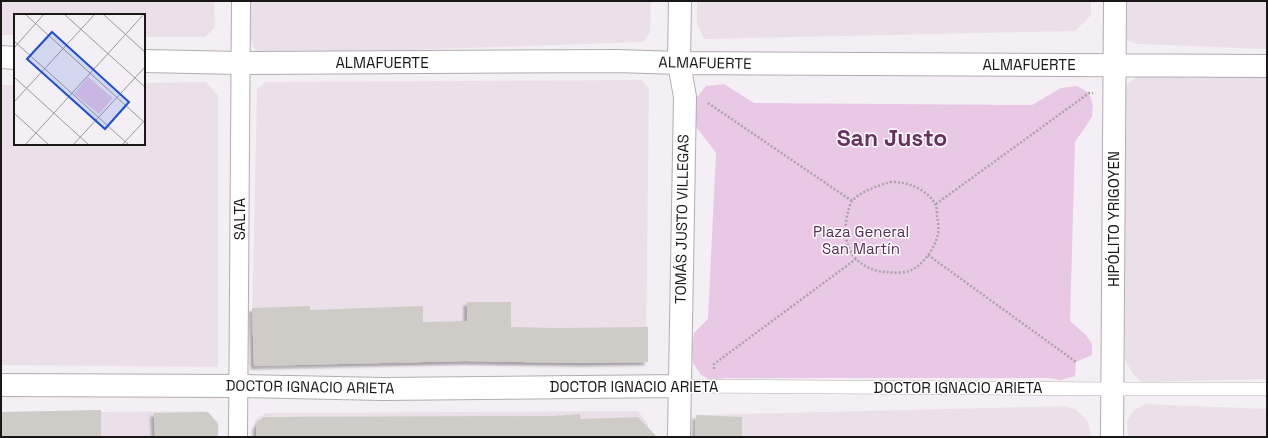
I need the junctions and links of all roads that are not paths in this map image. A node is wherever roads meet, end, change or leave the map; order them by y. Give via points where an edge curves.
1 (241, 1) edge
2 (680, 1) edge
3 (1115, 1) edge
4 (1, 57) edge
5 (14, 58) edge
6 (145, 61) edge
7 (679, 63) junction
8 (240, 64) junction
9 (1114, 66) junction
10 (1267, 66) edge
11 (1, 385) edge
12 (239, 386) junction
13 (679, 386) junction
14 (1113, 389) junction
15 (1267, 389) edge
16 (238, 437) edge
17 (679, 437) edge
18 (1112, 437) edge

1 - 8 street, SALTA
2 - 7 street, TOMÁS JUSTO VILLEGAS
3 - 9 street, HIPÓLITO YRIGOYEN
4 - 5 street
6 - 8 street, ALMAFUERTE
7 - 8 street, ALMAFUERTE via 616,61
7 - 9 street, ALMAFUERTE
7 - 13 street, TOMÁS JUSTO VILLEGAS via 685,97
8 - 12 street, SALTA
9 - 10 street, ALMAFUERTE
9 - 14 street, HIPÓLITO YRIGOYEN
11 - 12 street, DOCTOR IGNACIO ARIETA
12 - 13 street, DOCTOR IGNACIO ARIETA via 383,389
12 - 16 street, SALTA
13 - 14 street, DOCTOR IGNACIO ARIETA
13 - 17 street, TOMÁS JUSTO VILLEGAS
14 - 15 street, DOCTOR IGNACIO ARIETA
14 - 18 street, HIPÓLITO YRIGOYEN

